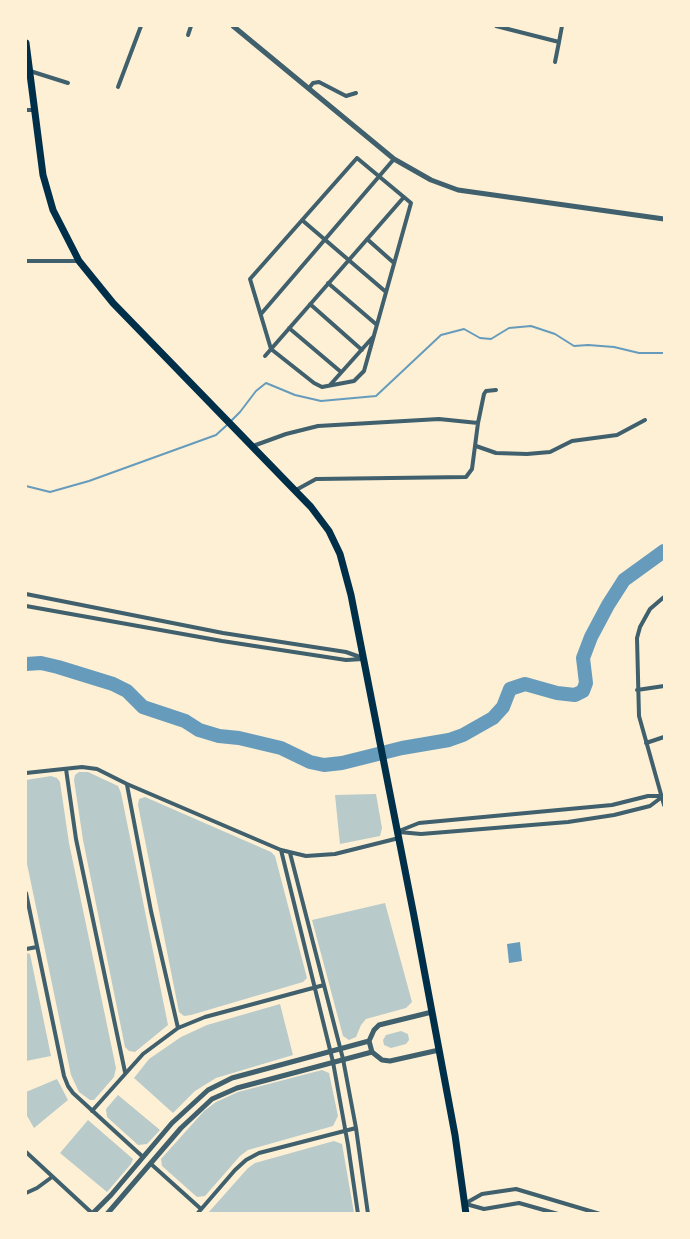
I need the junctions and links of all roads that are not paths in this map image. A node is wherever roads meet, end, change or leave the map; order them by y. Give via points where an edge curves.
1 (141, 26) edge
2 (191, 26) edge
3 (232, 26) edge
4 (496, 26) edge
5 (562, 26) edge
6 (188, 35) dead end
7 (559, 42) junction
8 (26, 43) edge
9 (555, 62) dead end
10 (29, 71) junction
11 (68, 82) dead end
12 (118, 87) dead end
13 (309, 88) junction
14 (356, 93) dead end
15 (26, 110) edge
16 (34, 110) junction
17 (394, 159) junction
18 (380, 177) junction
19 (404, 197) junction
20 (664, 219) edge
21 (302, 220) junction
22 (367, 239) junction
23 (326, 240) junction
24 (349, 260) junction
25 (26, 261) edge
26 (79, 261) junction
27 (394, 262) junction
28 (328, 283) junction
29 (386, 292) junction
30 (310, 304) junction
31 (261, 315) junction
32 (377, 325) junction
33 (290, 328) junction
34 (374, 337) junction
35 (271, 349) junction
36 (362, 350) junction
37 (265, 356) dead end
38 (341, 372) junction
39 (329, 386) junction
40 (496, 390) dead end
41 (645, 420) dead end
42 (478, 423) junction
43 (476, 446) junction
44 (252, 447) junction
45 (295, 491) junction
46 (26, 594) edge
47 (664, 597) edge
48 (26, 606) edge
49 (363, 659) junction
50 (664, 686) edge
51 (637, 690) junction
52 (664, 737) edge
53 (646, 743) junction
54 (66, 769) junction
55 (26, 772) edge
56 (127, 784) junction
57 (663, 796) edge
58 (664, 805) edge
59 (398, 835) junction
60 (280, 850) junction
61 (290, 853) junction
62 (26, 892) edge
63 (37, 947) junction
64 (26, 949) edge
65 (324, 985) junction
66 (315, 987) junction
67 (432, 1012) junction
68 (178, 1028) junction
69 (369, 1041) junction
70 (340, 1048) junction
71 (439, 1050) junction
72 (330, 1051) junction
73 (372, 1052) junction
74 (343, 1059) junction
75 (333, 1062) junction
76 (125, 1072) junction
77 (92, 1111) junction
78 (356, 1128) junction
79 (346, 1131) junction
80 (26, 1152) edge
81 (143, 1157) junction
82 (151, 1164) junction
83 (52, 1177) junction
84 (26, 1193) edge
85 (465, 1204) junction
86 (201, 1209) junction
87 (93, 1213) edge
88 (107, 1214) edge
89 (197, 1214) edge
90 (358, 1214) edge
91 (368, 1214) edge
92 (466, 1214) edge
93 (558, 1214) edge
94 (600, 1214) edge

1 - 12 street
2 - 6 street
3 - 13 street
4 - 7 street
5 - 7 street
7 - 9 street
8 - 10 main road
10 - 11 street
10 - 16 main road
13 - 14 street via 315,82 346,96
13 - 17 street
15 - 16 street
16 - 26 main road via 48,193
17 - 18 street
17 - 20 street via 458,190
18 - 19 street
18 - 21 street via 357,158
18 - 23 street
19 - 22 street
19 - 27 street via 411,203
21 - 23 street
21 - 31 street via 250,279
22 - 24 street
22 - 27 street
23 - 24 street
23 - 31 street
24 - 28 street
24 - 29 street
25 - 26 street
26 - 44 main road via 105,296
27 - 29 street
28 - 30 street
28 - 32 street
29 - 32 street
30 - 33 street
30 - 36 street
31 - 35 street
32 - 34 street
33 - 35 street
33 - 38 street
34 - 36 street
34 - 39 street via 360,377
35 - 37 street
35 - 39 street via 314,383
36 - 38 street
38 - 39 street
40 - 42 street via 484,394
41 - 43 street via 617,435 572,441 550,452 496,453
42 - 43 street
42 - 44 street via 439,418 318,426
43 - 45 street via 472,469 466,477 316,479
44 - 45 main road
45 - 49 main road via 324,523 340,554
46 - 49 street via 223,633 346,652
47 - 51 street via 650,609 640,627
48 - 49 street via 233,643 346,660
49 - 59 main road
50 - 51 street
51 - 53 street
52 - 53 street
53 - 57 street
54 - 55 street
54 - 56 street via 97,769
54 - 76 street via 76,840
56 - 60 street
56 - 68 street
57 - 58 street
57 - 59 street via 612,805 419,823
57 - 59 street via 650,806 568,822
59 - 61 street via 335,854
59 - 67 main road
60 - 61 street
60 - 66 street
61 - 65 street
62 - 63 street
63 - 64 street
63 - 77 street via 64,1076 73,1094
65 - 66 street
65 - 70 street
66 - 68 street
66 - 72 street
67 - 69 street via 379,1025
67 - 71 main road
68 - 76 street
69 - 70 street
69 - 73 street
70 - 72 street
70 - 74 street
71 - 73 street via 390,1061
71 - 85 main road
72 - 75 street
72 - 81 street via 218,1083 195,1100
73 - 74 street
74 - 75 street
74 - 78 street
75 - 79 street
75 - 82 street via 222,1093 201,1107
76 - 77 street
77 - 81 street
78 - 79 street
78 - 91 street
79 - 86 street via 259,1153 235,1170
79 - 90 street
80 - 83 street
81 - 82 street
81 - 87 street
82 - 86 street
82 - 88 street
83 - 84 street
83 - 87 street
85 - 92 main road
85 - 93 street via 484,1209 519,1203
85 - 94 street via 482,1194 516,1190
86 - 89 street

